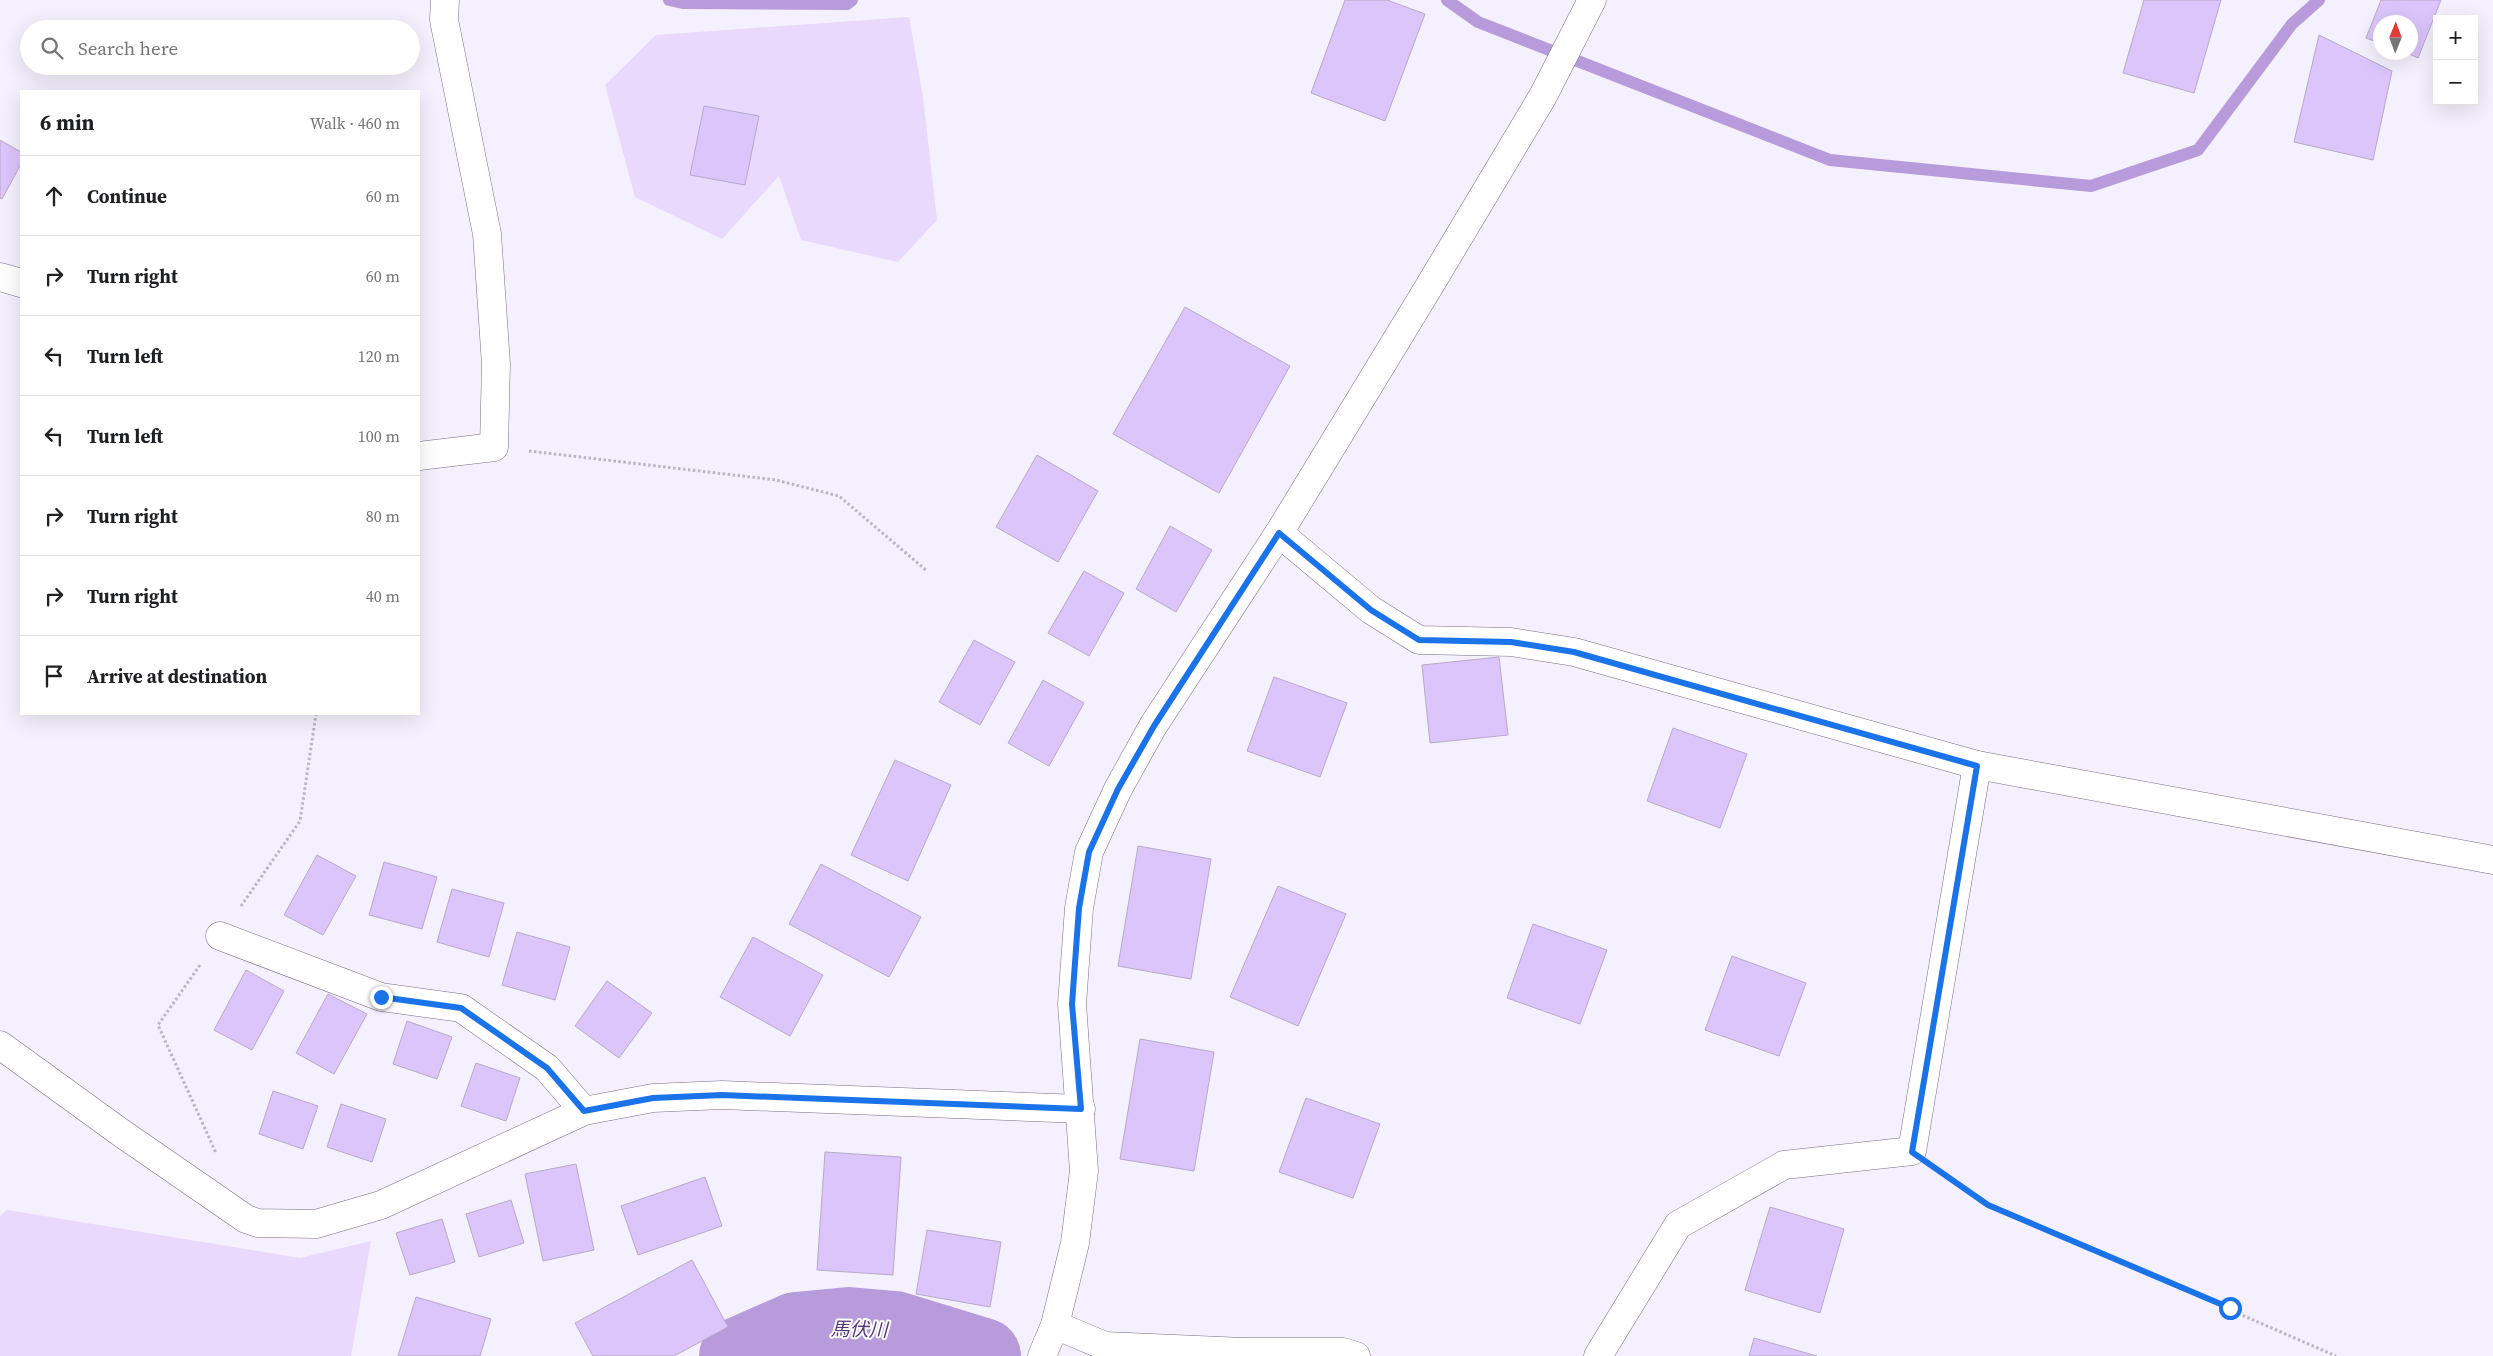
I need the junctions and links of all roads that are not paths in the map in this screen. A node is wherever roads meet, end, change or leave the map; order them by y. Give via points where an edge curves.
1 (445, 0) edge
2 (1589, 7) edge
3 (0, 277) edge
4 (20, 283) edge
5 (420, 456) edge
6 (1279, 533) junction
7 (1977, 766) junction
8 (2493, 860) edge
9 (220, 936) dead end
10 (0, 1045) edge
11 (1081, 1109) junction
12 (584, 1111) junction
13 (1048, 1342) edge
14 (1356, 1356) edge
15 (1598, 1356) edge

1 - 5 street via 444,20 487,234 496,364 494,447
2 - 6 street via 1543,96
3 - 4 street
6 - 7 street via 1371,610 1419,640 1511,642 1574,652
6 - 11 street via 1154,726 1118,789 1089,852 1079,908 1072,1004
7 - 8 street
7 - 15 street via 1912,1152 1784,1165 1678,1224
9 - 12 street via 381,997 461,1008 547,1068
10 - 12 street via 246,1219 258,1223 316,1224 381,1205
11 - 12 street via 722,1095 653,1098
11 - 13 street via 1084,1171 1076,1243
13 - 14 street via 1244,1352 1343,1352

